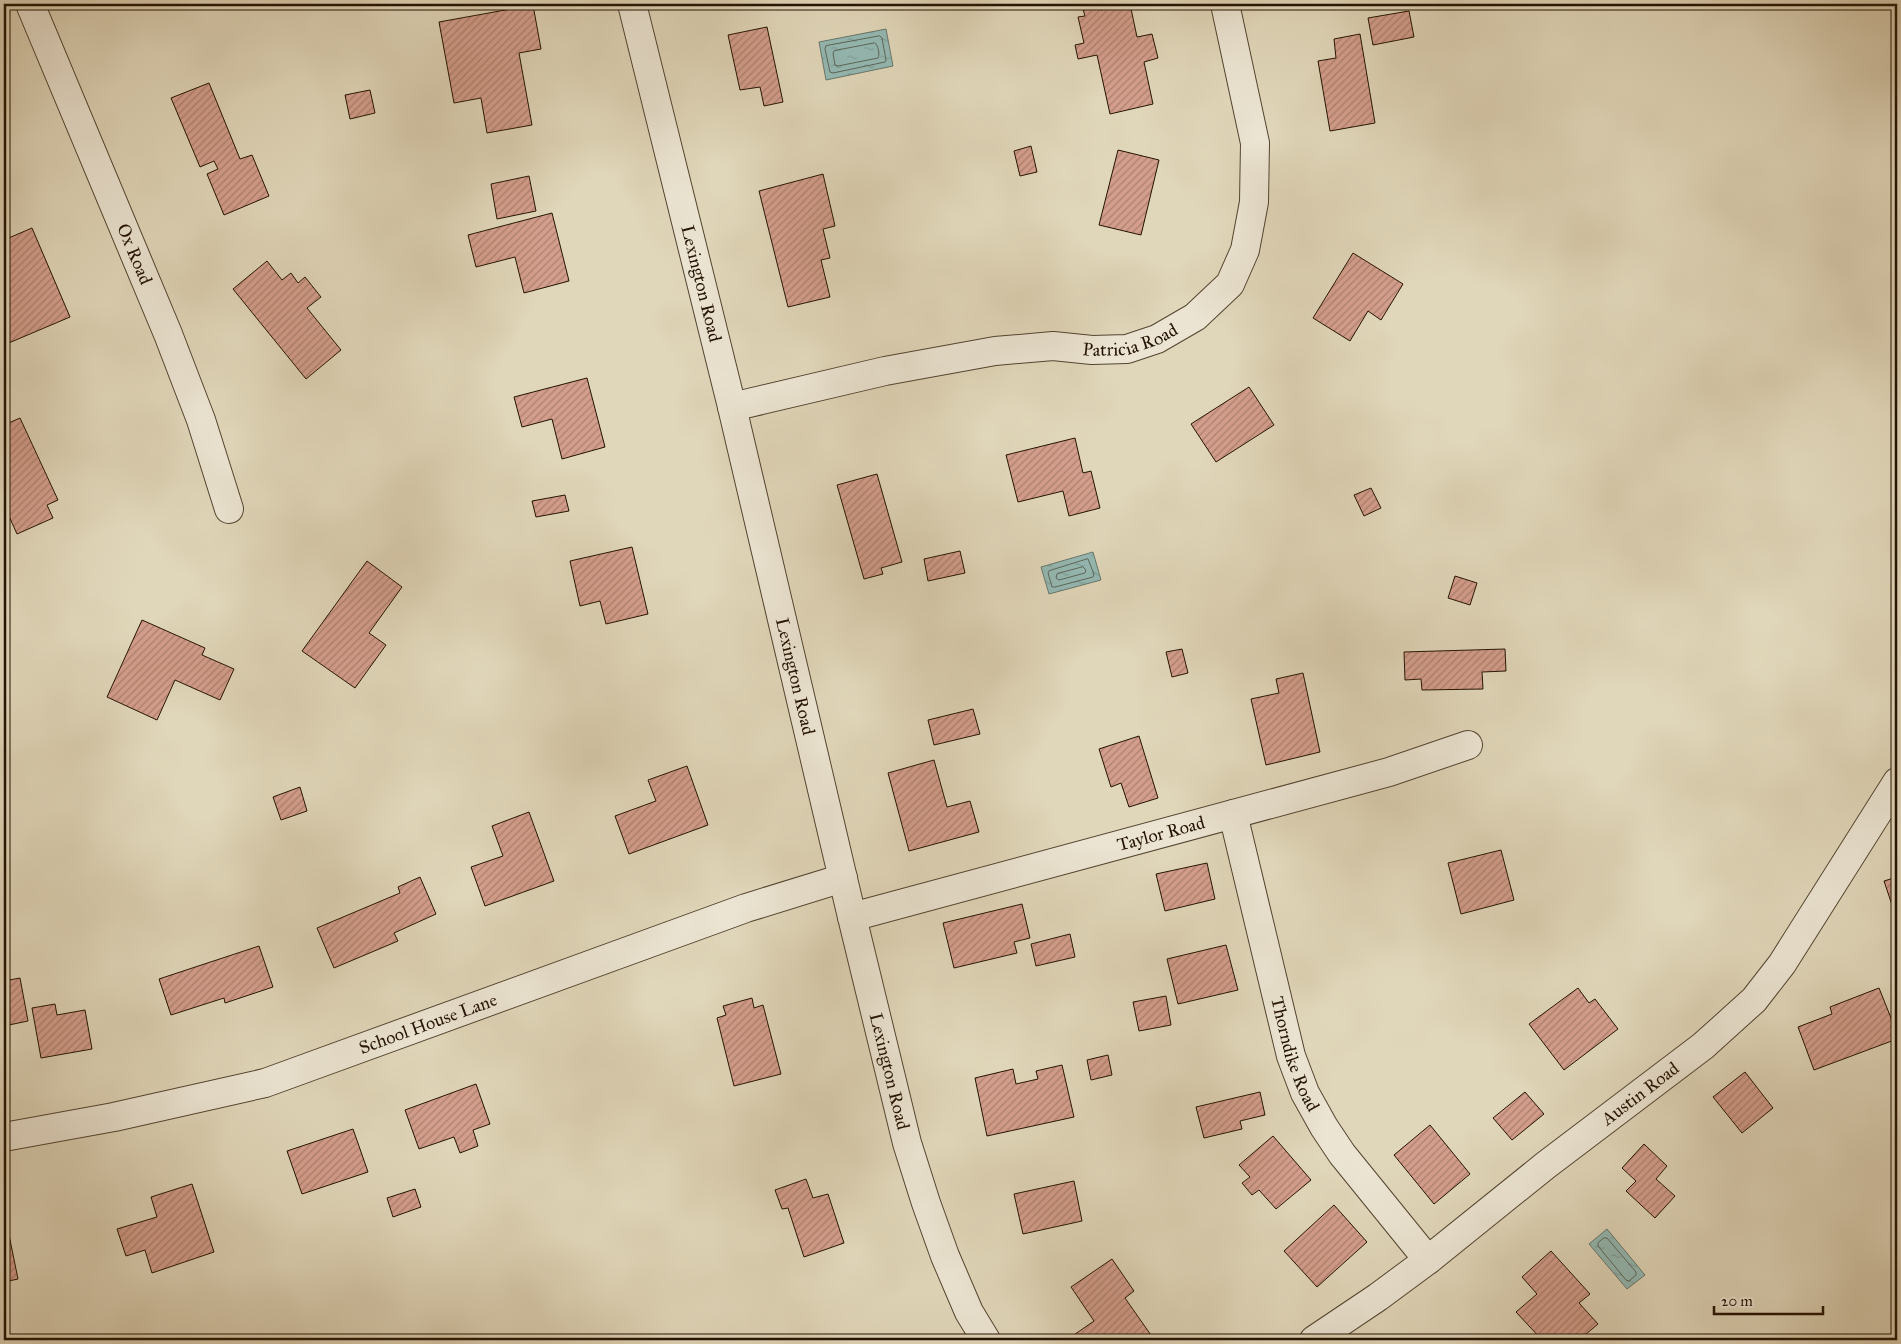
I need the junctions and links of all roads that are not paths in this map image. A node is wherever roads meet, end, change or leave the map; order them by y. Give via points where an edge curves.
1 (30, 4) edge
2 (632, 4) edge
3 (1225, 4) edge
4 (732, 407) junction
5 (229, 509) dead end
6 (1468, 746) dead end
7 (1897, 782) edge
8 (1233, 814) junction
9 (843, 878) junction
10 (852, 917) junction
11 (4, 1137) edge
12 (1428, 1260) junction
13 (986, 1340) edge
14 (1314, 1340) edge

1 - 5 street, Ox Road via 168,334 201,420
2 - 4 street, Lexington Road
3 - 4 street, Patricia Road via 1255,143 1254,202 1245,250 1230,284 1195,317 1157,339 1127,349 1053,346 995,351 885,371
4 - 9 street, Lexington Road
6 - 8 street, Taylor Road via 1390,772
7 - 12 street, Austin Road via 1782,964 1754,1000 1703,1046 1546,1165
8 - 10 street, Taylor Road
8 - 12 street, Thorndike Road via 1291,1056 1305,1093 1342,1154
9 - 10 street, Lexington Road
9 - 11 street, School House Lane via 746,908 265,1083 114,1117
10 - 13 street, Lexington Road via 907,1143 945,1256
12 - 14 street, Austin Road

